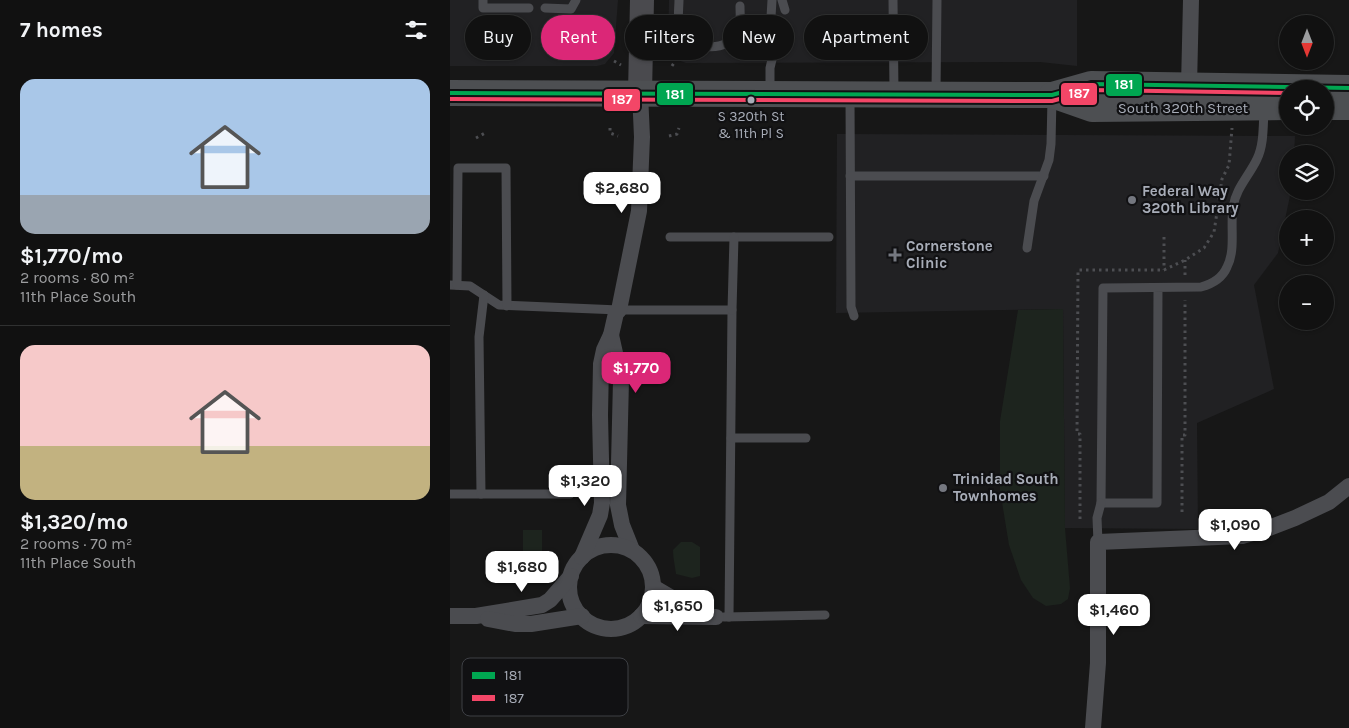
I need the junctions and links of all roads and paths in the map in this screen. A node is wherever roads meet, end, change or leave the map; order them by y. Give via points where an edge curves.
1 (483, 0) edge
2 (576, 0) edge
3 (642, 0) edge
4 (679, 0) edge
5 (772, 0) edge
6 (782, 0) edge
7 (893, 0) edge
8 (937, 0) edge
9 (1191, 0) edge
10 (740, 6) dead end
11 (529, 8) dead end
12 (545, 8) dead end
13 (786, 10) dead end
14 (771, 15) edge
15 (772, 60) edge
16 (614, 61) dead end
17 (621, 65) dead end
18 (1189, 86) junction
19 (1349, 88) edge
20 (450, 93) edge
21 (640, 93) junction
22 (770, 94) junction
23 (850, 94) junction
24 (894, 94) junction
25 (936, 94) junction
26 (1058, 97) junction
27 (1334, 97) edge
28 (1349, 97) edge
29 (1334, 107) edge
30 (1349, 107) edge
31 (1276, 108) edge
32 (1232, 125) dead end
33 (610, 128) dead end
34 (678, 128) dead end
35 (485, 133) dead end
36 (618, 136) dead end
37 (669, 136) dead end
38 (476, 138) dead end
39 (850, 176) junction
40 (1044, 176) junction
41 (670, 237) dead end
42 (734, 237) junction
43 (829, 237) dead end
44 (1164, 237) dead end
45 (1027, 248) dead end
46 (1185, 260) junction
47 (1164, 270) junction
48 (1185, 281) dead end
49 (454, 285) edge
50 (1158, 288) junction
51 (484, 295) junction
52 (1185, 297) dead end
53 (507, 306) junction
54 (619, 310) junction
55 (732, 310) junction
56 (854, 316) dead end
57 (611, 335) junction
58 (731, 438) junction
59 (806, 438) dead end
60 (1349, 486) edge
61 (450, 494) edge
62 (480, 494) junction
63 (570, 494) dead end
64 (1101, 503) junction
65 (1182, 512) dead end
66 (1080, 519) dead end
67 (1098, 542) junction
68 (632, 550) junction
69 (582, 557) junction
70 (571, 576) junction
71 (654, 587) junction
72 (450, 616) edge
73 (476, 616) junction
74 (582, 616) junction
75 (641, 616) junction
76 (825, 616) dead end
77 (723, 617) junction
78 (1093, 728) edge

1 - 11 lane via 483,8
2 - 12 lane via 571,9
3 - 21 street
4 - 10 lane via 678,18 682,32 704,47 723,45 736,35
5 - 14 lane
6 - 13 lane
7 - 24 lane
8 - 25 lane
9 - 18 street
15 - 22 lane
16 - 17 path
18 - 19 main road, South 320th Street
18 - 26 main road, South 320th Street via 1091,84
20 - 21 main road, South 320th Street
21 - 22 main road, South 320th Street
21 - 54 street via 639,211
22 - 23 main road, South 320th Street
23 - 24 main road, South 320th Street
23 - 39 lane
24 - 25 main road, South 320th Street
25 - 26 main road, South 320th Street
26 - 31 main road, South 320th Street via 1092,109
26 - 40 lane
27 - 28 main road
29 - 30 main road
31 - 50 lane via 1261,152 1239,189 1233,207 1228,267 1210,284 1192,288
32 - 46 path via 1230,165 1222,179 1214,232 1204,248
33 - 36 path via 610,133
34 - 37 path via 677,134
35 - 38 path
39 - 40 lane
39 - 56 lane via 851,307
40 - 45 lane via 1034,201
41 - 42 lane
42 - 43 lane
42 - 55 lane
44 - 47 path
46 - 47 path
46 - 48 path
47 - 66 path via 1078,270
49 - 51 lane via 470,286
49 - 53 lane via 458,168 506,168
50 - 64 lane via 1103,288
50 - 64 lane via 1157,503
51 - 53 lane via 499,305
51 - 62 lane via 479,337
52 - 65 path
53 - 54 lane
54 - 55 lane
54 - 57 street
55 - 58 lane
57 - 68 street via 621,380 618,505
57 - 69 street via 601,364 602,503
58 - 59 lane
58 - 77 lane
60 - 67 street via 1329,502 1295,518 1242,536
61 - 62 lane
62 - 63 lane
64 - 67 lane via 1097,518
67 - 78 street via 1098,663
68 - 69 street via 622,546 600,546
68 - 71 street via 648,566
69 - 70 street
70 - 73 street via 542,605
70 - 74 street via 571,598
71 - 75 street via 648,608
71 - 77 street via 682,604
72 - 73 street
73 - 74 street via 515,624
74 - 75 street via 590,623 611,629 632,623
75 - 77 street
76 - 77 lane

